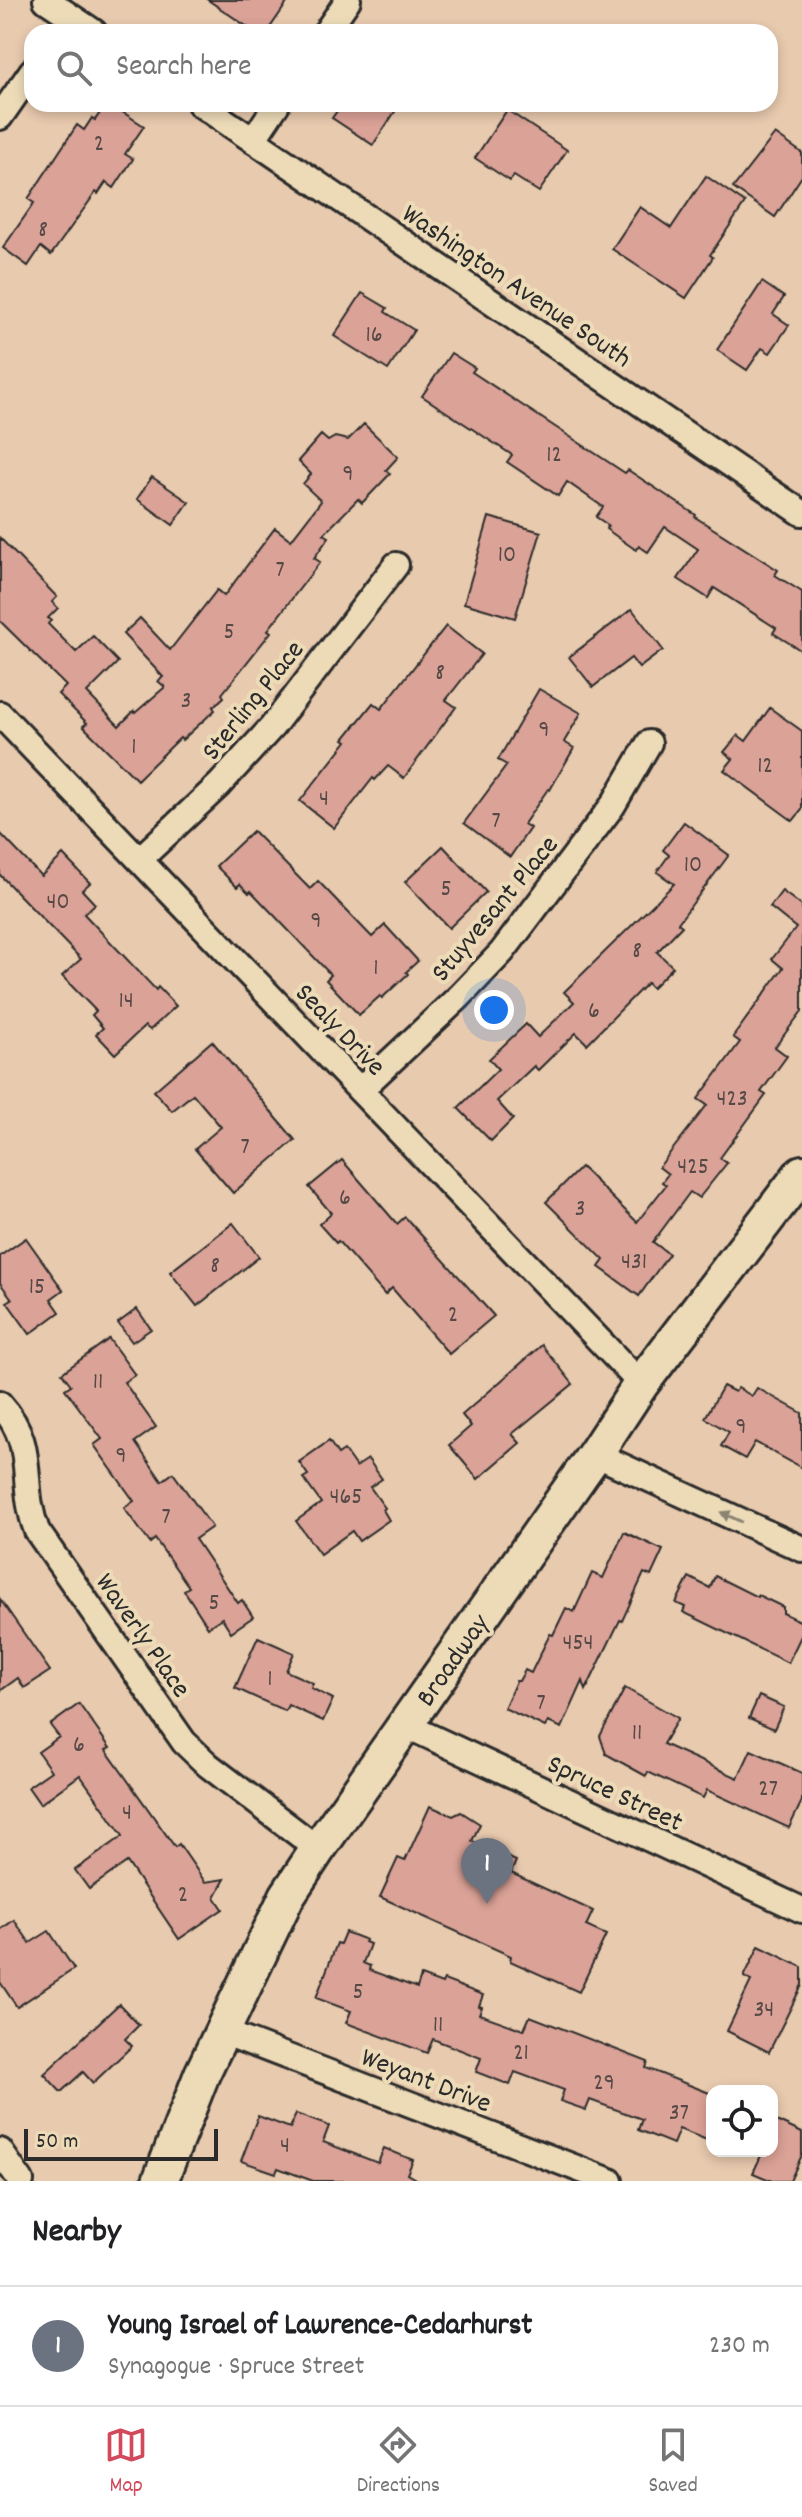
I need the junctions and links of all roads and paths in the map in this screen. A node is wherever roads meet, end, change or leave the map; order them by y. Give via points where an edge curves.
1 (46, 0) edge
2 (348, 0) edge
3 (64, 24) edge
4 (332, 24) edge
5 (24, 82) edge
6 (212, 112) edge
7 (272, 112) edge
8 (0, 117) edge
9 (253, 140) junction
10 (802, 513) edge
11 (396, 565) dead end
12 (0, 714) edge
13 (649, 743) dead end
14 (140, 859) junction
15 (360, 1090) junction
16 (802, 1173) edge
17 (641, 1384) junction
18 (0, 1404) edge
19 (595, 1454) junction
20 (802, 1549) edge
21 (405, 1725) junction
22 (318, 1849) junction
23 (802, 1910) edge
24 (223, 2032) junction
25 (0, 2151) edge
26 (21, 2181) edge
27 (160, 2181) edge
28 (610, 2181) edge

1 - 3 street
2 - 4 street
5 - 8 street
6 - 9 street, Washington Avenue South
7 - 9 street
9 - 10 street, Washington Avenue South
11 - 14 street, Sterling Place via 272,727
12 - 14 street, Sealy Drive
13 - 15 street, Stuyvesant Place via 613,805 502,952
14 - 15 street, Sealy Drive
15 - 17 street, Sealy Drive
16 - 17 main road, Broadway
17 - 19 main road, Broadway
18 - 22 street, Waverly Place via 25,1445 30,1513 37,1531 184,1742
20 -> 19 street
19 - 21 main road, Broadway
21 - 22 main road, Broadway
21 - 23 street, Spruce Street
22 - 24 main road, Broadway via 287,1896
24 - 27 main road, Broadway
24 - 28 street, Weyant Drive
25 - 26 street

